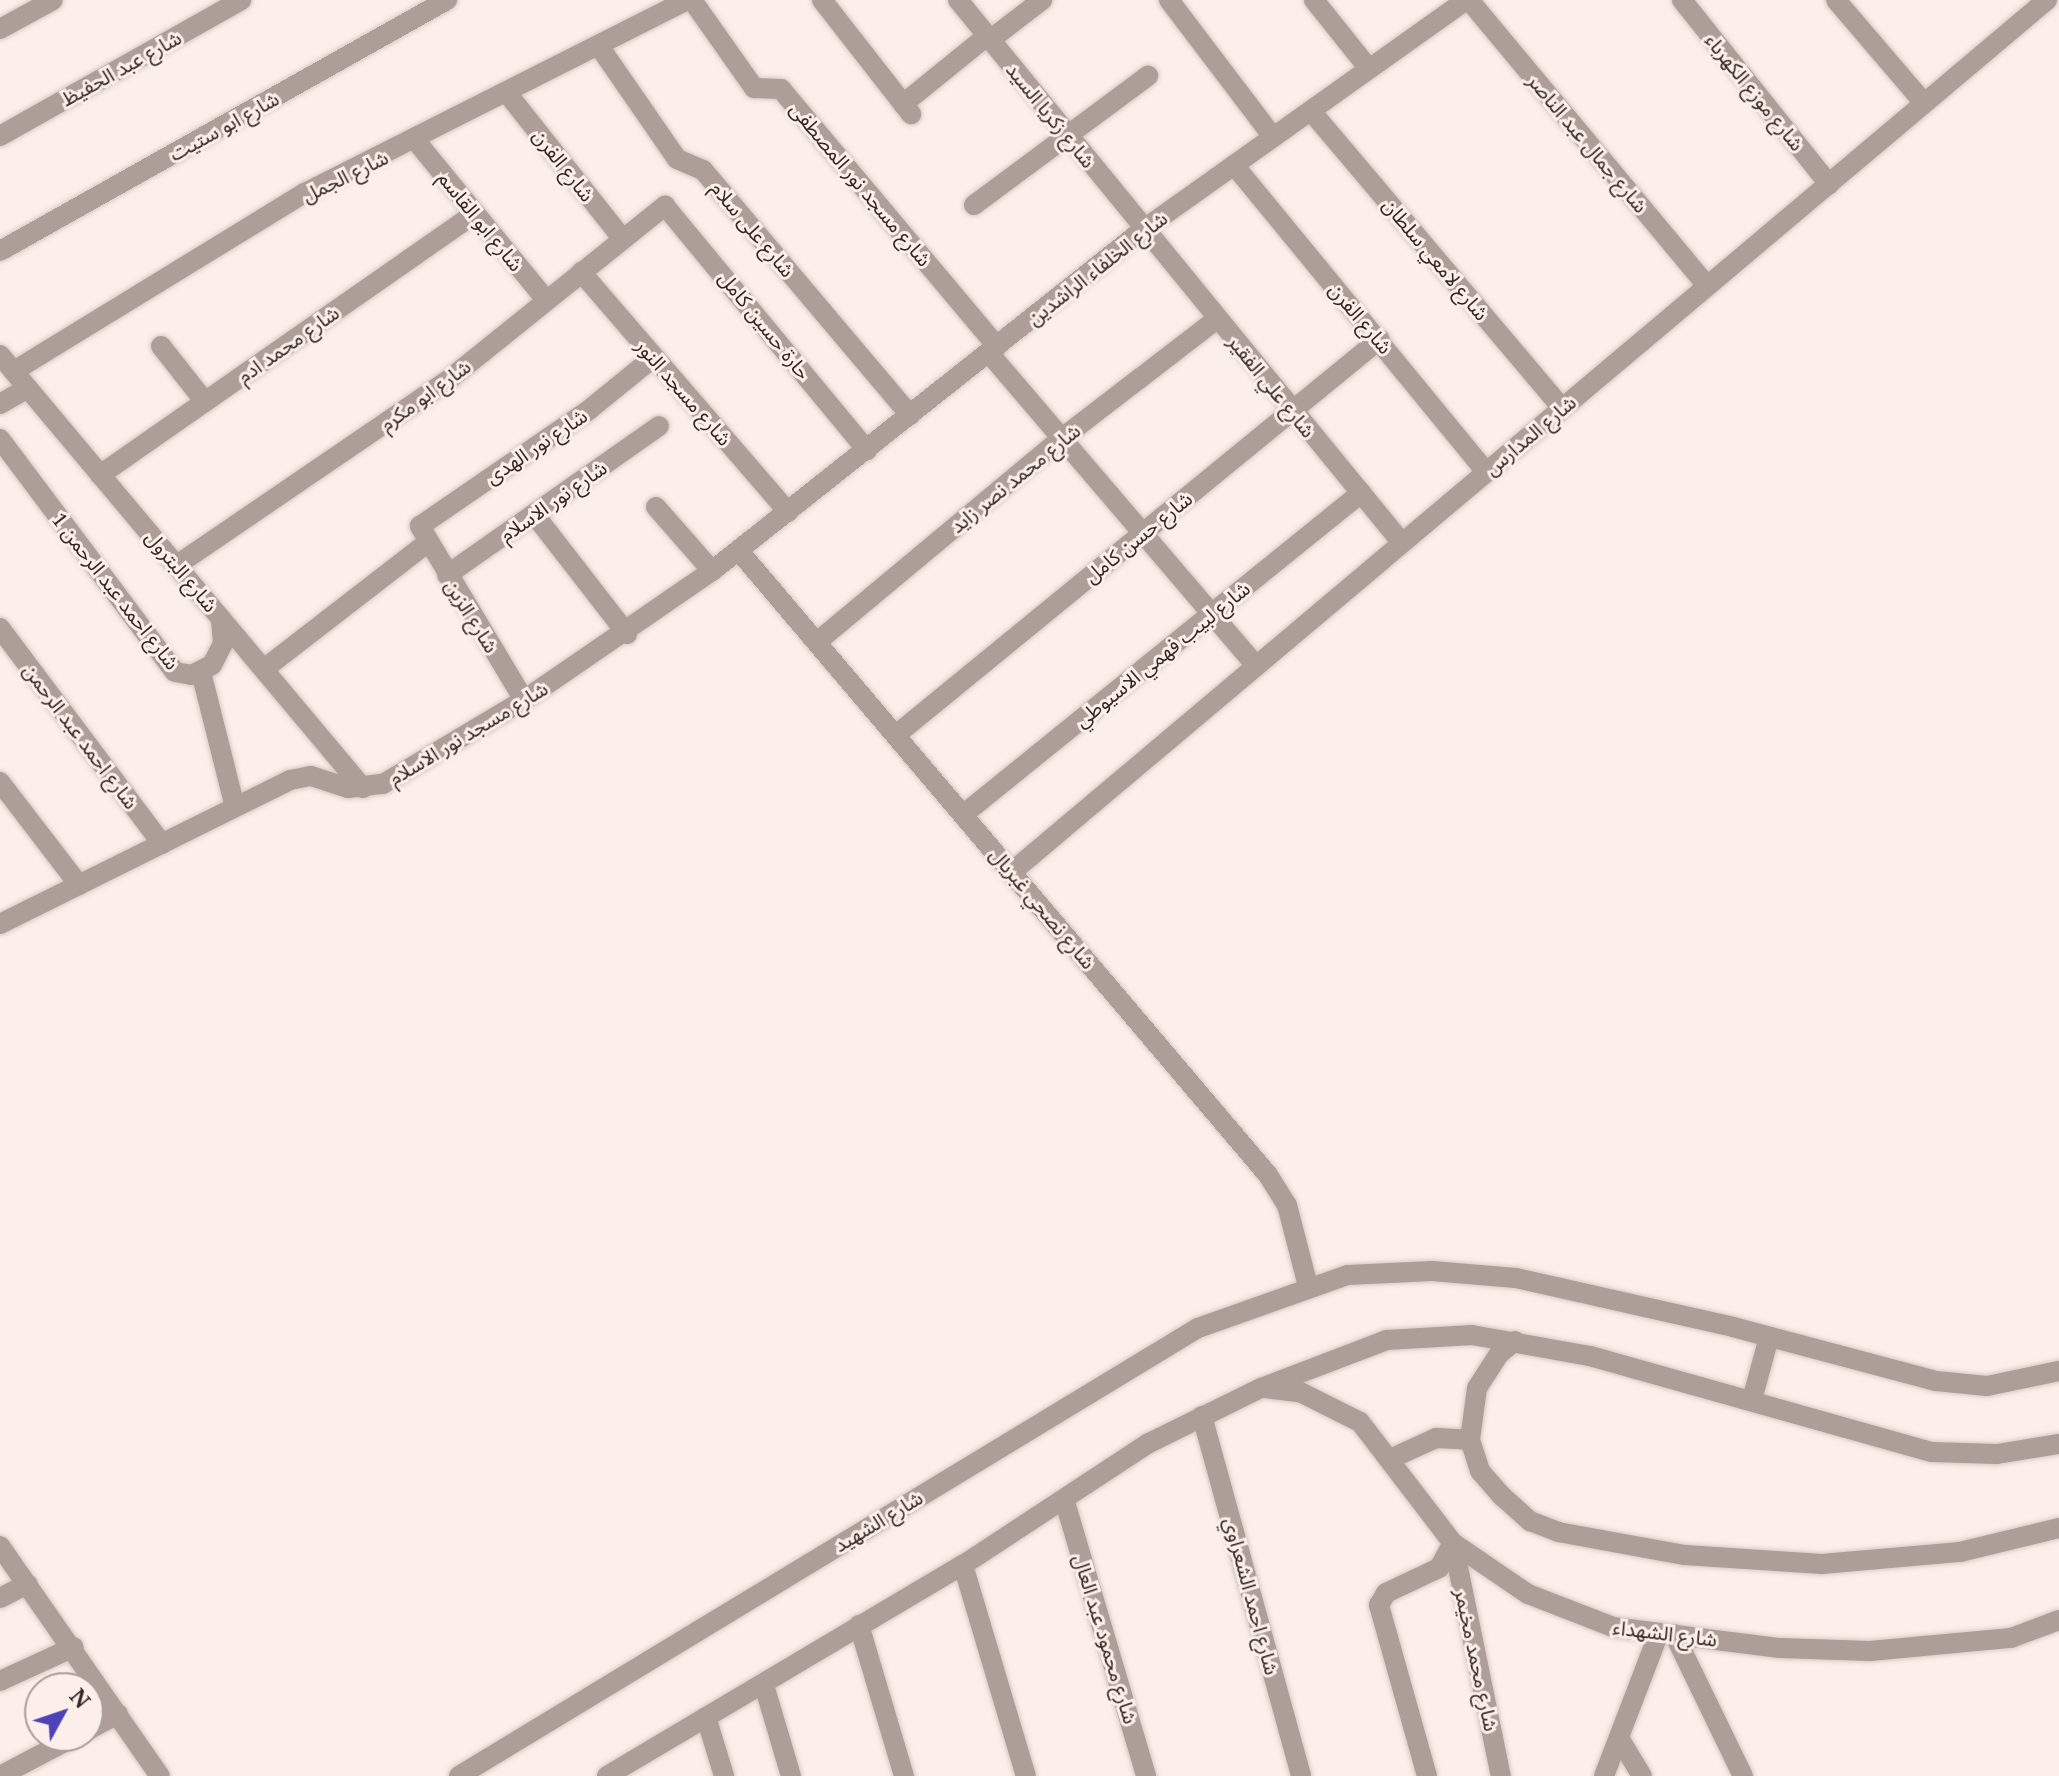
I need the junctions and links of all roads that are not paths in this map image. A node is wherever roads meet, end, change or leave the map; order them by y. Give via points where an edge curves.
1 (53, 0) edge
2 (241, 0) edge
3 (447, 0) edge
4 (690, 0) edge
5 (822, 0) edge
6 (958, 0) edge
7 (1042, 0) edge
8 (1169, 0) edge
9 (1314, 0) edge
10 (1468, 0) edge
11 (1682, 0) edge
12 (1836, 0) edge
13 (2047, 0) edge
14 (0, 29) edge
15 (988, 38) junction
16 (599, 46) junction
17 (1369, 69) junction
18 (1148, 76) dead end
19 (507, 93) junction
20 (1924, 103) junction
21 (1311, 111) junction
22 (1068, 135) junction
23 (0, 136) edge
24 (1273, 137) junction
25 (416, 141) junction
26 (1234, 165) junction
27 (1829, 184) junction
28 (974, 205) dead end
29 (660, 207) joint
30 (475, 213) junction
31 (1144, 229) junction
32 (622, 238) junction
33 (0, 251) edge
34 (581, 272) junction
35 (1707, 286) junction
36 (546, 300) junction
37 (1217, 319) junction
38 (1380, 339) junction
39 (161, 346) dead end
40 (993, 350) junction
41 (0, 355) edge
42 (654, 357) junction
43 (14, 371) junction
44 (28, 388) junction
45 (205, 402) junction
46 (0, 404) edge
47 (1562, 408) junction
48 (1293, 412) junction
49 (910, 415) junction
50 (659, 426) dead end
51 (0, 439) edge
52 (1061, 439) junction
53 (867, 450) junction
54 (1486, 472) junction
55 (100, 475) junction
56 (1361, 493) junction
57 (656, 507) dead end
58 (788, 512) junction
59 (534, 514) junction
60 (1143, 533) junction
61 (424, 537) junction
62 (1402, 543) junction
63 (739, 551) junction
64 (177, 565) junction
65 (712, 571) junction
66 (447, 575) junction
67 (1212, 614) junction
68 (221, 618) junction
69 (0, 628) edge
70 (627, 634) junction
71 (817, 642) junction
72 (1256, 666) junction
73 (264, 669) junction
74 (201, 672) junction
75 (524, 700) junction
76 (896, 735) junction
77 (0, 782) edge
78 (363, 788) junction
79 (235, 807) junction
80 (964, 814) junction
81 (162, 844) junction
82 (1013, 871) junction
83 (79, 885) junction
84 (0, 924) edge
85 (1308, 1286) junction
86 (1769, 1337) junction
87 (1515, 1341) junction
88 (2059, 1371) edge
89 (1261, 1388) junction
90 (1752, 1400) junction
91 (1202, 1416) junction
92 (1470, 1440) junction
93 (2059, 1444) edge
94 (1390, 1459) junction
95 (1065, 1502) junction
96 (2059, 1528) edge
97 (1453, 1543) junction
98 (0, 1546) edge
99 (963, 1565) junction
100 (28, 1584) junction
101 (0, 1598) edge
102 (2059, 1620) edge
103 (859, 1625) junction
104 (1666, 1634) junction
105 (74, 1647) junction
106 (0, 1681) edge
107 (764, 1685) junction
108 (118, 1714) junction
109 (706, 1717) junction
110 (104, 1721) edge
111 (1619, 1738) junction
112 (46, 1752) edge
113 (616, 1773) edge
114 (0, 1776) edge
115 (160, 1776) edge
116 (459, 1776) edge
117 (724, 1776) edge
118 (791, 1776) edge
119 (904, 1776) edge
120 (1026, 1776) edge
121 (1146, 1776) edge
122 (1301, 1776) edge
123 (1427, 1776) edge
124 (1501, 1776) edge
125 (1604, 1776) edge
126 (1642, 1776) edge
127 (1743, 1776) edge

1 - 14 street
2 - 23 street, شارع عبد الحفيظ
3 - 33 street, شارع ابو ستيت
4 - 16 street, شارع الجمل
4 - 40 street, شارع مسجد نور المصطفى via 754,88 781,89
5 - 15 street via 907,109
6 - 15 street, شارع زكريا السيد
7 - 15 street
8 - 24 street
9 - 17 street
10 - 17 street, شارع الخلفاء الراشدين
10 - 35 street, شارع جمال عبد الناصر
11 - 27 street, شارع موزع الكهرباء
12 - 20 street
13 - 20 street, شارع المدارس
15 - 22 street, شارع زكريا السيد
16 - 19 street, شارع الجمل
16 - 49 street, شارع على سلام via 677,159 703,170
17 - 21 street, شارع الخلفاء الراشدين
18 - 22 street
19 - 25 street, شارع الجمل
19 - 32 street, شارع الفرن
20 - 27 street, شارع المدارس
21 - 24 street, شارع الخلفاء الراشدين
21 - 47 street, شارع لامعي سلطان
22 - 28 street
22 - 31 street, شارع زكريا السيد
24 - 26 street, شارع الخلفاء الراشدين
25 - 30 street, شارع ابو القاسم
25 - 43 street, شارع الجمل via 305,193
26 - 31 street, شارع الخلفاء الراشدين
26 - 38 street, شارع الفرن
27 - 35 street, شارع المدارس
29 - 32 street, شارع ابو مكرم
29 - 53 street, حارة حسين كامل via 673,211
30 - 36 street, شارع ابو القاسم
30 - 45 street, شارع محمد ادم
31 - 37 street, شارع علي الفقير
31 - 40 street, شارع الخلفاء الراشدين
32 - 34 street, شارع ابو مكرم
34 - 36 street, شارع ابو مكرم
34 - 42 street, شارع مسجد النور
35 - 47 street, شارع المدارس
36 - 64 street, شارع ابو مكرم via 447,381
37 - 48 street, شارع علي الفقير
37 - 52 street, شارع محمد نصر زايد
38 - 48 street, شارع حسن كامل
38 - 54 street, شارع الفرن
39 - 45 street
40 - 49 street, شارع الخلفاء الراشدين
40 - 52 street, شارع مسجد نور المصطفى
41 - 43 street, شارع البترول
42 - 58 street, شارع مسجد النور
42 - 61 street, شارع نور الهدى via 590,409 422,523
43 - 44 street, شارع البترول
44 - 46 street
44 - 55 street, شارع البترول
45 - 55 street, شارع محمد ادم
47 - 54 street, شارع المدارس
48 - 56 street, شارع علي الفقير
48 - 60 street, شارع حسن كامل
49 - 53 street, شارع الخلفاء الراشدين
50 - 59 street, شارع نور الاسلام
51 - 74 street, شارع احمد عبد الرحمن 1 via 175,672
52 - 60 street, شارع مسجد نور المصطفى
52 - 71 street, شارع محمد نصر زايد
53 - 58 street, شارع الخلفاء الراشدين
54 - 62 street, شارع المدارس
55 - 64 street, شارع البترول
56 - 62 street, شارع علي الفقير
56 - 67 street, شارع لبيب فهمي الاسيوطي
57 - 65 street
58 - 63 street, شارع الخلفاء الراشدين
59 - 66 street, شارع نور الاسلام
59 - 70 street
60 - 67 street, شارع مسجد نور المصطفى
60 - 76 street, شارع حسن كامل
61 - 66 street, شارع الزين
61 - 73 street, شارع نور الهدى
62 - 72 street, شارع المدارس
63 - 65 street, شارع مسجد نور الاسلام
63 - 71 street, شارع نصحي غبريال
64 - 68 street, شارع البترول
65 - 70 street, شارع مسجد نور الاسلام
66 - 75 street, شارع الزين
67 - 72 street, شارع مسجد نور المصطفى
67 - 80 street, شارع لبيب فهمي الاسيوطي
68 - 73 street, شارع البترول
68 - 74 street, شارع احمد عبد الرحمن 1 via 219,654
69 - 81 street, شارع احمد عبد الرحمن
70 - 75 street, شارع مسجد نور الاسلام
71 - 76 street, شارع نصحي غبريال
72 - 82 street, شارع المدارس
73 - 78 street, شارع البترول
74 - 79 street
75 - 78 street, شارع مسجد نور الاسلام via 383,784
76 - 80 street, شارع نصحي غبريال
77 - 83 street
78 - 79 street, شارع مسجد نور الاسلام via 300,776
79 - 81 street, شارع مسجد نور الاسلام
80 - 82 street, شارع نصحي غبريال
81 - 83 street, شارع مسجد نور الاسلام
82 - 85 street, شارع نصحي غبريال via 1268,1175 1287,1205
83 - 84 street, شارع مسجد نور الاسلام
85 - 86 street, شارع الشهيد via 1348,1275 1418,1272 1516,1278
85 - 116 street, شارع الشهيد via 1198,1328
86 - 88 street, شارع الشهيد via 1936,1381 1987,1386
86 - 90 street
87 - 89 street via 1430,1334 1387,1340
87 - 90 street
87 - 92 street via 1499,1354 1477,1388
89 - 91 street
89 - 94 street, شارع الشهداء via 1300,1392 1332,1403 1360,1422
90 - 93 street via 1932,1452 1997,1454
91 - 95 street via 1149,1443
91 - 122 street, شارع احمد الشعراوي
92 - 94 street via 1436,1438
92 - 96 street via 1480,1471 1530,1521 1558,1532 1685,1555 1753,1563 1891,1561 1960,1552
94 - 97 street, شارع الشهداء
95 - 99 street
95 - 121 street, شارع محمود عبد العال
97 - 104 street, شارع الشهداء via 1488,1570 1569,1614
97 - 123 street via 1439,1568 1386,1593 1379,1605
97 - 124 street, شارع محمد مخيمر
98 - 100 street
99 - 103 street
99 - 120 street
100 - 101 street
100 - 105 street
102 - 104 street, شارع الشهداء via 2011,1638 1870,1651 1780,1648
103 - 107 street
103 - 119 street
104 - 111 street
104 - 127 street
105 - 106 street
105 - 108 street
107 - 109 street
107 - 118 street
108 - 110 street
108 - 115 street
109 - 113 street
109 - 117 street
111 - 125 street
111 - 126 street
112 - 114 street

